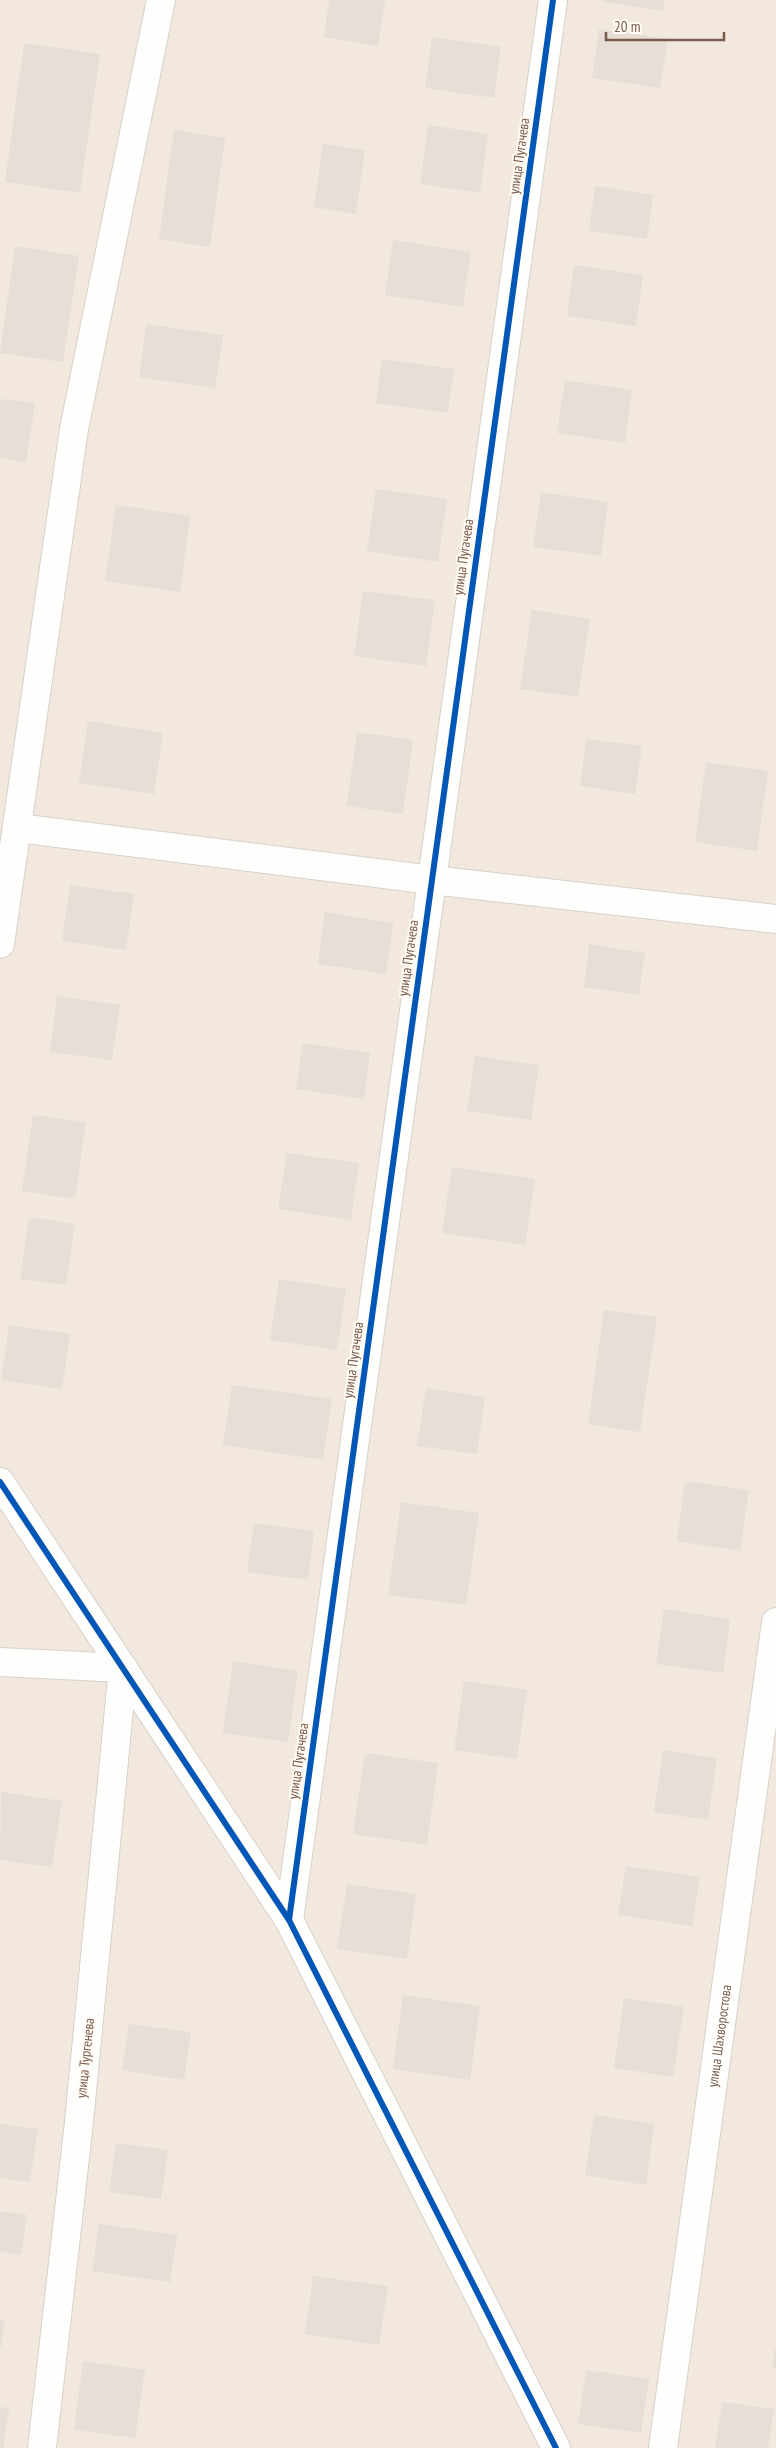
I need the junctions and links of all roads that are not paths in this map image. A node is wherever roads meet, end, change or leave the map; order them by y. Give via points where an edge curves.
1 (161, 0) edge
2 (553, 0) edge
3 (18, 828) junction
4 (432, 880) junction
5 (776, 919) edge
6 (0, 944) edge
7 (0, 1482) edge
8 (776, 1622) edge
9 (0, 1662) edge
10 (123, 1668) junction
11 (289, 1920) junction
12 (42, 2448) edge
13 (556, 2448) edge
14 (663, 2448) edge

1 - 3 street via 74,429
2 - 4 street, улица Пугачева
3 - 4 street
3 - 6 street
4 - 5 street
4 - 11 street, улица Пугачева
7 - 10 street
8 - 14 street, улица Шахворостова
9 - 10 street
10 - 11 street
10 - 12 street, улица Тургенева via 79,2122
11 - 13 street

